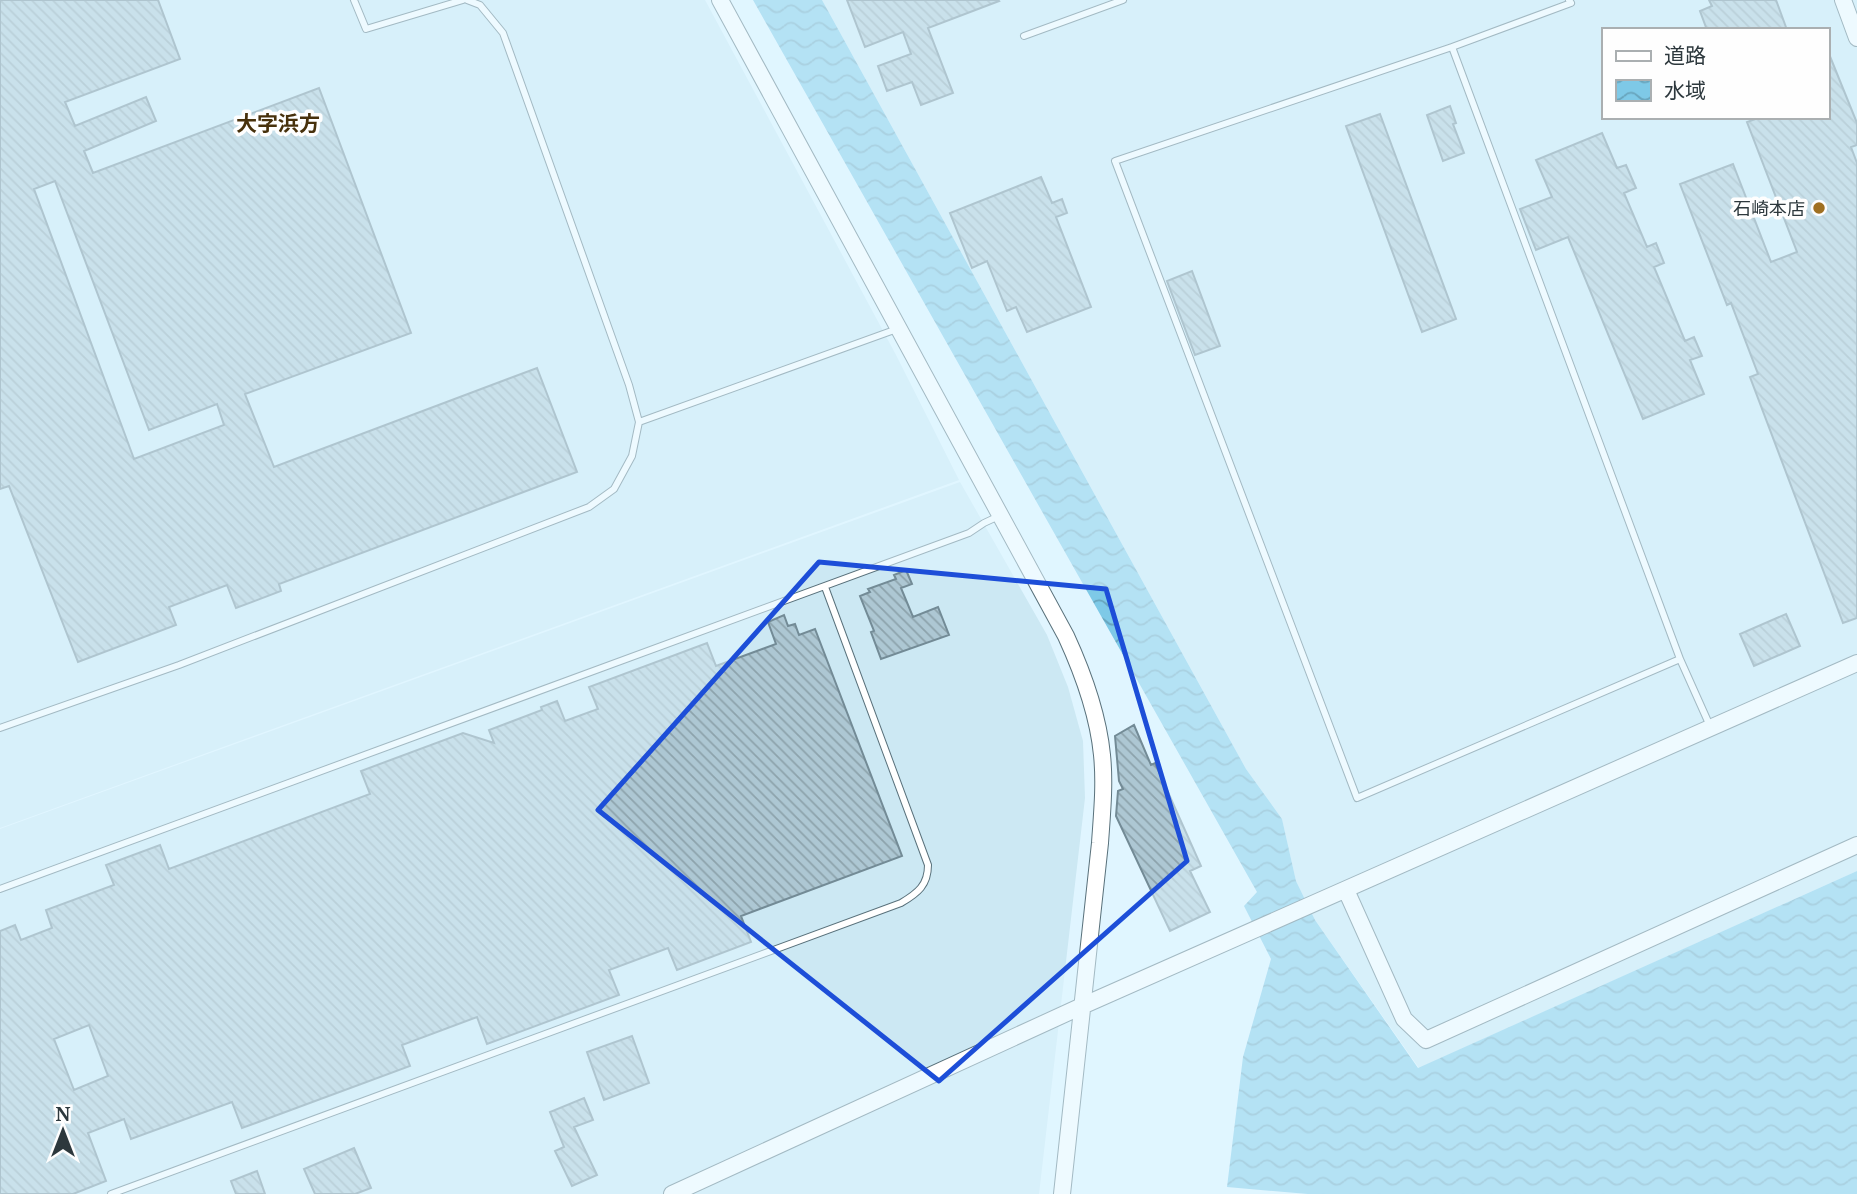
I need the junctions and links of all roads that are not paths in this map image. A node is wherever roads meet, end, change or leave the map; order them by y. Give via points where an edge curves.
1 (354, 0) edge
2 (465, 0) edge
3 (720, 0) edge
4 (1123, 0) edge
5 (1569, 0) edge
6 (1843, 0) edge
7 (1024, 36) dead end
8 (1857, 37) edge
9 (1452, 47) junction
10 (900, 328) junction
11 (639, 422) junction
12 (1001, 515) junction
13 (825, 587) junction
14 (1680, 659) junction
15 (1857, 663) edge
16 (0, 728) edge
17 (1710, 728) junction
18 (1857, 845) edge
19 (0, 889) edge
20 (1346, 890) junction
21 (1082, 1006) junction
22 (111, 1194) edge
23 (672, 1194) edge
24 (1062, 1194) edge

1 - 2 lane via 366,29
2 - 11 lane via 480,5 503,33
3 - 10 street
4 - 7 lane
5 - 9 lane via 1571,3
6 - 8 street
9 - 14 lane
9 - 14 lane via 1115,161 1357,798
10 - 11 lane
10 - 12 street
11 - 16 lane via 632,456 614,489 589,507 179,665
12 - 13 lane via 969,533
12 - 21 street via 1082,672 1102,754 1100,843
13 - 19 lane
13 - 22 lane via 928,865 925,884 915,895
14 - 17 lane
15 - 17 street
17 - 20 street
18 - 20 street via 1426,1040 1404,1019
20 - 21 street
21 - 23 street
21 - 24 street

